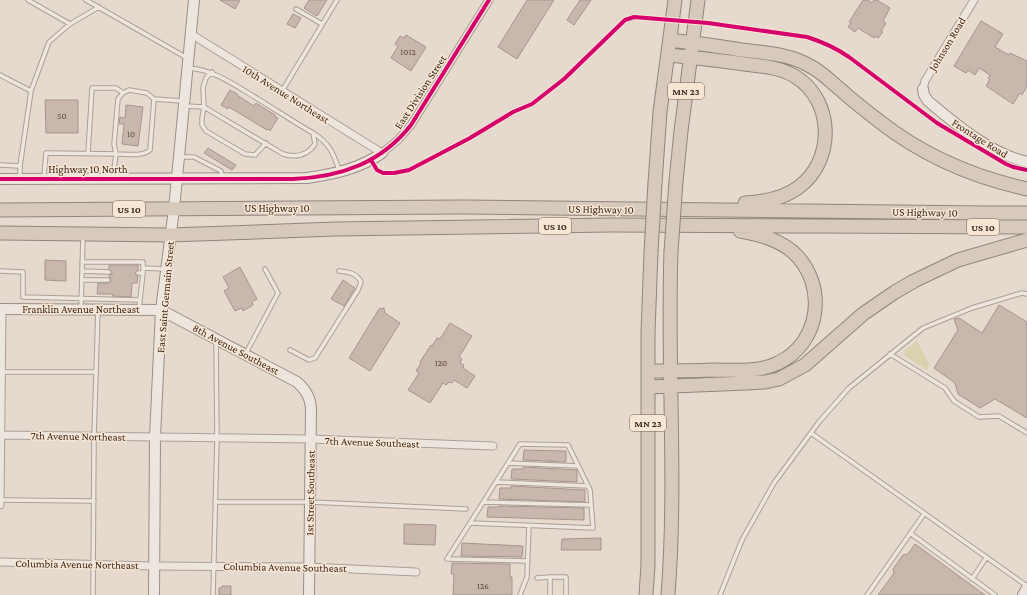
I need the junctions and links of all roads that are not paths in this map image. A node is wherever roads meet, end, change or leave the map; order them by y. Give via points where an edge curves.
1 (28, 0) edge
2 (86, 0) edge
3 (194, 0) edge
4 (337, 0) edge
5 (489, 0) edge
6 (675, 0) edge
7 (698, 0) edge
8 (974, 0) edge
9 (36, 1) edge
10 (99, 8) junction
11 (296, 9) dead end
12 (70, 24) junction
13 (322, 24) junction
14 (191, 34) junction
15 (670, 40) junction
16 (692, 42) junction
17 (668, 55) junction
18 (690, 57) junction
19 (188, 63) junction
20 (212, 72) junction
21 (0, 75) edge
22 (922, 89) joint
23 (31, 91) junction
24 (282, 91) junction
25 (123, 93) junction
26 (154, 99) junction
27 (184, 103) junction
28 (204, 107) junction
29 (312, 133) junction
30 (266, 143) junction
31 (382, 153) junction
32 (88, 154) junction
33 (116, 154) junction
34 (179, 156) junction
35 (1027, 162) edge
36 (0, 165) edge
37 (20, 166) junction
38 (340, 172) junction
39 (0, 178) edge
40 (20, 178) junction
41 (44, 178) junction
42 (113, 178) junction
43 (177, 178) junction
44 (222, 178) junction
45 (1027, 189) edge
46 (174, 209) junction
47 (667, 209) junction
48 (0, 210) edge
49 (1027, 213) edge
50 (686, 225) junction
51 (1027, 227) edge
52 (0, 233) edge
53 (83, 233) junction
54 (170, 235) junction
55 (1027, 240) edge
56 (82, 262) junction
57 (143, 268) junction
58 (166, 269) junction
59 (265, 269) dead end
60 (0, 271) edge
61 (339, 271) dead end
62 (82, 272) junction
63 (109, 272) dead end
64 (138, 273) dead end
65 (143, 273) junction
66 (82, 280) junction
67 (108, 280) dead end
68 (137, 281) dead end
69 (142, 281) junction
70 (1027, 294) edge
71 (50, 297) junction
72 (81, 298) junction
73 (140, 305) junction
74 (1, 309) edge
75 (50, 309) junction
76 (81, 309) junction
77 (98, 309) junction
78 (161, 310) junction
79 (216, 338) junction
80 (290, 350) dead end
81 (246, 354) junction
82 (890, 354) junction
83 (648, 371) junction
84 (670, 371) junction
85 (1, 372) edge
86 (96, 372) junction
87 (671, 385) junction
88 (648, 387) junction
89 (307, 393) joint
90 (811, 433) junction
91 (1027, 433) edge
92 (1, 435) edge
93 (94, 436) junction
94 (155, 437) junction
95 (216, 438) junction
96 (311, 439) junction
97 (492, 446) dead end
98 (508, 463) junction
99 (578, 466) junction
100 (496, 482) junction
101 (588, 486) junction
102 (0, 500) edge
103 (94, 502) junction
104 (215, 502) junction
105 (310, 502) junction
106 (484, 502) junction
107 (591, 505) junction
108 (0, 506) edge
109 (466, 509) dead end
110 (924, 514) junction
111 (470, 523) junction
112 (529, 526) junction
113 (910, 534) junction
114 (986, 558) junction
115 (528, 561) junction
116 (0, 562) edge
117 (93, 564) junction
118 (154, 566) junction
119 (213, 566) junction
120 (309, 567) junction
121 (416, 572) dead end
122 (550, 577) junction
123 (537, 578) dead end
124 (972, 579) junction
125 (1027, 588) edge
126 (93, 595) edge
127 (154, 595) edge
128 (213, 595) edge
129 (309, 595) edge
130 (520, 595) edge
131 (550, 595) edge
132 (566, 595) edge
133 (646, 595) edge
134 (668, 595) edge
135 (720, 595) edge
136 (867, 595) edge
137 (995, 595) edge
138 (1023, 595) edge

1 - 9 lane
2 - 10 lane
3 - 14 street, East Saint Germain Street
4 - 13 lane
5 - 31 street, East Division Street via 411,125
6 - 15 highway, MN 23
7 - 16 highway, MN 23
8 - 22 street, Johnson Road
9 - 12 lane
10 - 12 lane
10 - 19 lane
11 - 13 lane
12 - 23 lane via 49,42
13 - 24 lane
14 - 19 street, East Saint Germain Street
14 - 24 street, 10th Avenue Northeast
15 - 16 highway
15 - 17 highway, MN 23
16 - 18 highway, MN 23
16 - 45 highway via 796,59 824,76 894,132 928,153 975,174
17 - 18 highway
17 - 83 highway, MN 23, bridge via 660,112 655,183
18 - 47 highway via 773,68 796,77 814,95 822,112 826,129 824,146 818,164 807,180 781,197 758,202
18 - 84 highway, MN 23, bridge via 671,252
19 - 20 lane
19 - 27 street, East Saint Germain Street
20 - 28 lane via 206,78 203,88
20 - 29 lane
21 - 23 lane
22 - 35 street, Frontage Road via 928,100 968,132 1008,156
23 - 37 lane
24 - 31 street, 10th Avenue Northeast
25 - 26 lane via 136,90 147,93
25 - 32 lane via 116,88 92,88
25 - 33 lane via 118,99 114,144
26 - 27 lane
26 - 33 lane via 150,150 139,154
27 - 28 lane
27 - 34 street, East Saint Germain Street
28 - 30 lane
28 - 30 lane via 202,125 206,131 245,154 255,155
29 - 30 lane via 315,144 302,156 283,154
29 - 38 lane via 331,149
31 - 38 street, East Division Street via 365,163
32 - 33 lane
32 - 41 lane via 46,153
33 - 42 lane
34 - 43 street, East Saint Germain Street
34 - 44 lane via 194,157 221,171
36 - 37 lane
37 - 40 lane
38 - 44 street, East Division Street via 307,178
39 - 40 street, Highway 10 North
40 - 41 street, Highway 10 North
41 - 42 street, Highway 10 North
42 - 43 street, Highway 10 North
43 - 44 street, East Division Street
43 - 46 street, East Saint Germain Street
46 - 47 highway, US Highway 10 / US 10
46 - 48 highway, US 10
46 - 54 street, East Saint Germain Street
47 - 49 highway, US Highway 10 / US 10
50 - 51 highway, US Highway 10 / US 10
50 - 54 highway, US Highway 10 / US 10 via 336,229
50 - 84 highway via 751,233 773,240 792,251 810,274 816,311 811,329 800,347 794,354 776,364 764,368 737,370
52 - 53 highway, US 10
53 - 54 highway, US 10
53 - 56 lane
54 - 58 street, East Saint Germain Street
55 - 87 highway via 964,258 894,292 863,314 805,365 779,379 747,383
56 - 57 lane via 143,262
56 - 62 lane
57 - 58 lane
57 - 65 lane
58 - 78 street, East Saint Germain Street
59 - 81 lane via 278,293
60 - 71 lane via 23,272 23,297
61 - 80 lane via 350,272 358,277 361,282 358,290 314,358 309,360
62 - 63 lane
62 - 66 lane
64 - 65 lane
65 - 69 lane
66 - 67 lane
66 - 72 lane
68 - 69 lane
69 - 73 lane
70 - 82 lane via 972,308 930,325 917,331
71 - 72 lane
71 - 75 lane
72 - 73 lane
72 - 76 lane
73 - 77 street, Franklin Avenue Northeast
73 - 78 street, Franklin Avenue Northeast
74 - 75 street, Franklin Avenue Northeast
74 - 85 street
75 - 76 street, Franklin Avenue Northeast
76 - 77 street, Franklin Avenue Northeast
77 - 86 lane
78 - 79 street, 8th Avenue Southeast
78 - 94 street, East Saint Germain Street
79 - 81 street, 8th Avenue Southeast
79 - 95 lane
81 - 89 street, 8th Avenue Southeast via 297,382
82 - 90 lane via 839,398
82 - 91 lane via 945,388 954,401 979,417 999,416
83 - 84 highway
83 - 88 highway, MN 23
84 - 87 highway, MN 23
85 - 86 lane
85 - 92 street
86 - 93 lane
87 - 88 highway
87 - 134 highway, MN 23 via 672,505
88 - 133 highway, MN 23 via 649,542
89 - 96 street, 1st Street Southeast via 312,408
90 - 110 lane
90 - 135 lane via 774,483 742,540
92 - 93 street, 7th Avenue Northeast
92 - 102 street
93 - 94 street, 7th Avenue Northeast
93 - 103 lane
94 - 95 street, 7th Avenue Southeast
94 - 118 street, East Saint Germain Street
95 - 96 street, 7th Avenue Southeast
95 - 104 lane
96 - 97 street, 7th Avenue Southeast
96 - 105 street, 1st Street Southeast
98 - 99 lane
98 - 99 lane via 520,444 568,445
98 - 100 lane
99 - 101 lane
100 - 101 lane
100 - 106 lane
101 - 107 lane
102 - 103 lane
102 - 108 street
103 - 117 lane
104 - 105 lane
104 - 119 lane
105 - 109 lane
105 - 120 street, 1st Street Southeast
106 - 107 lane
106 - 111 lane
107 - 112 lane via 593,528
110 - 113 lane
110 - 114 lane
111 - 112 lane
111 - 115 lane via 447,559
112 - 115 lane
113 - 124 lane
113 - 136 lane
114 - 124 lane
114 - 125 lane
115 - 130 lane via 527,577
116 - 117 street, Columbia Avenue Northeast
117 - 118 street, Columbia Avenue Northeast
117 - 126 lane
118 - 119 street, Columbia Avenue Southeast
118 - 127 street, East Saint Germain Street
119 - 120 street, Columbia Avenue Southeast
119 - 128 lane
120 - 121 street, Columbia Avenue Southeast
120 - 129 street, 1st Street Southeast
122 - 123 lane
122 - 131 lane
122 - 132 lane via 566,577
124 - 137 lane
125 - 138 street

